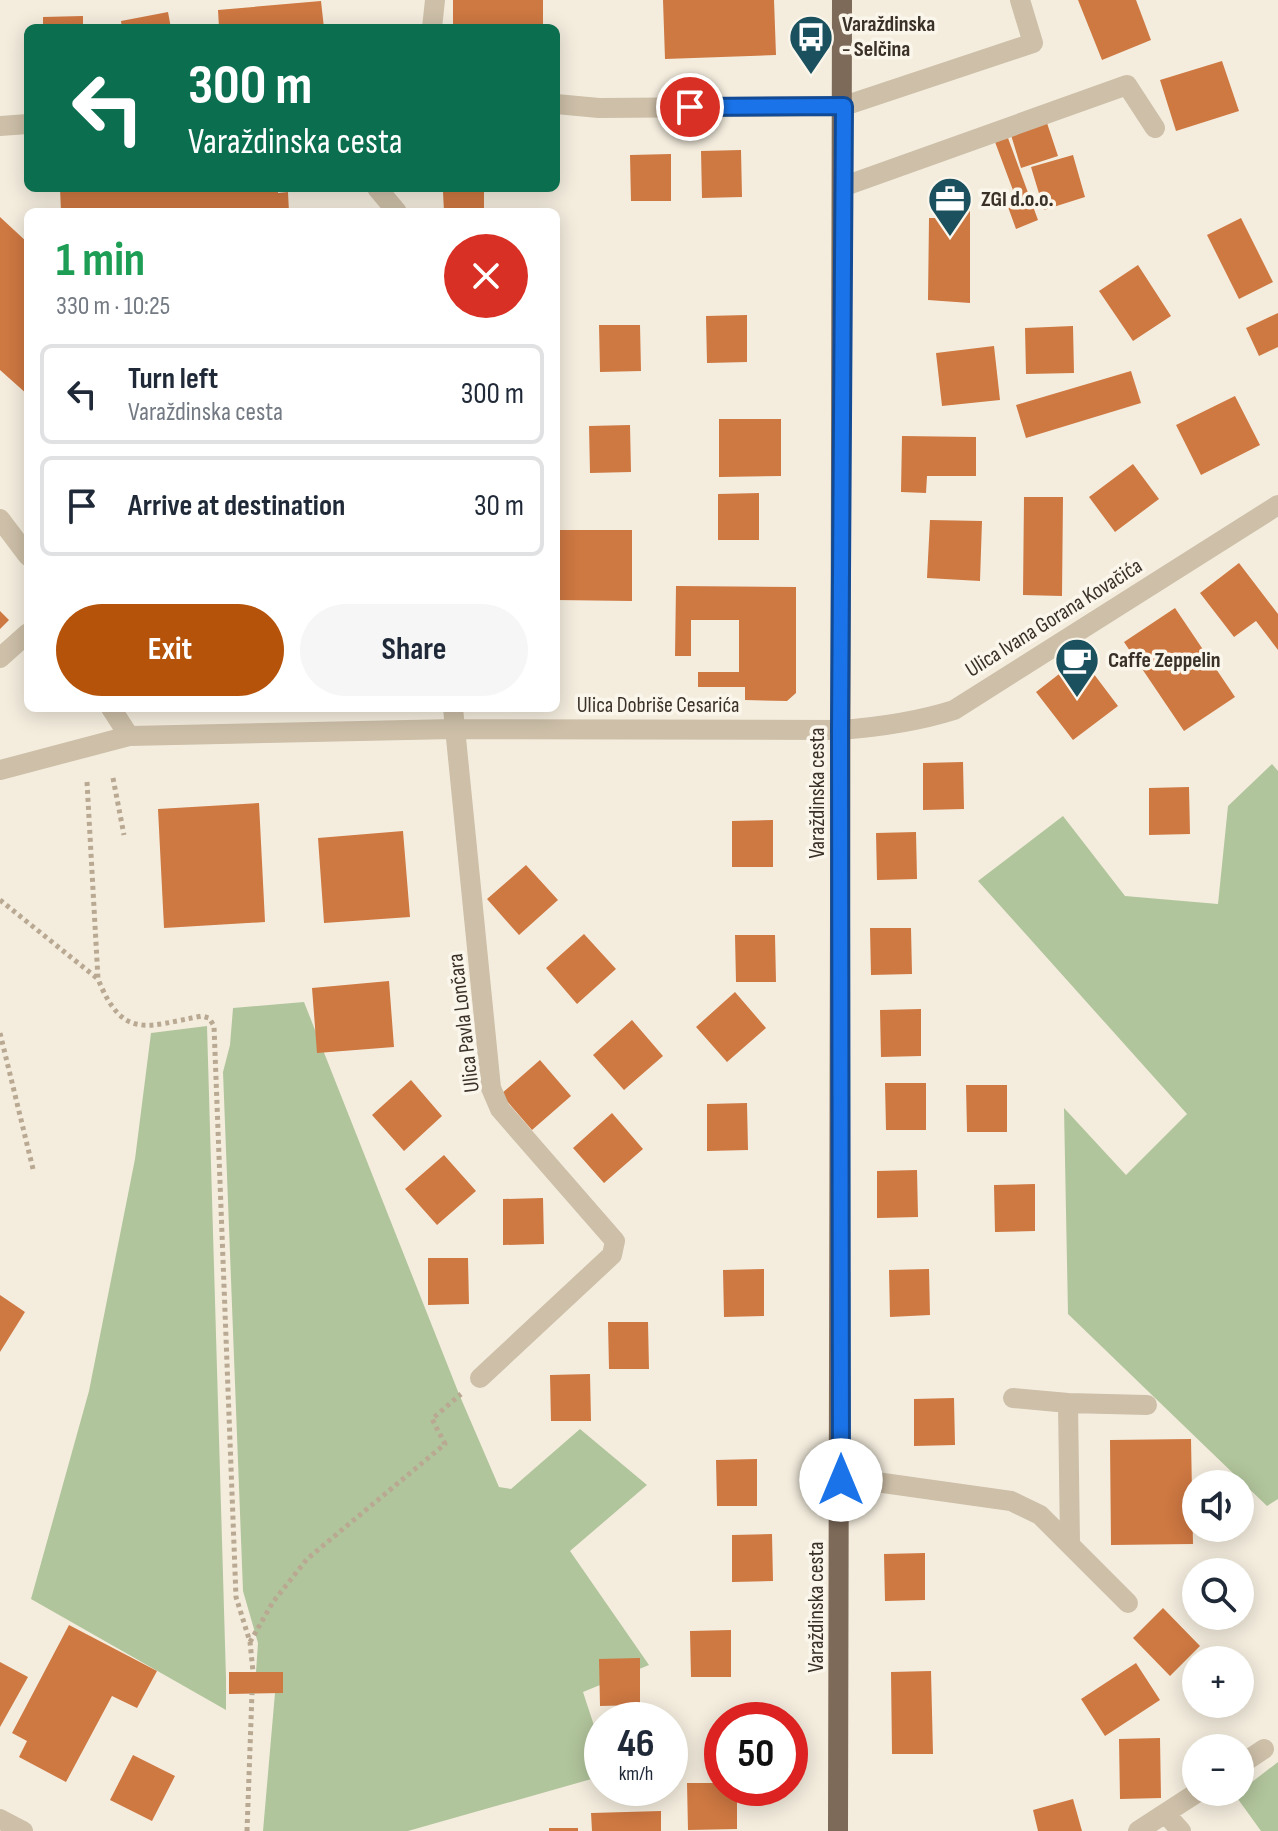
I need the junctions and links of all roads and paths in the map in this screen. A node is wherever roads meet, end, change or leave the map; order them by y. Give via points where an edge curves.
1 (435, 0) edge
2 (842, 0) edge
3 (1020, 0) edge
4 (432, 24) edge
5 (560, 104) edge
6 (844, 106) junction
7 (24, 124) edge
8 (0, 126) edge
9 (1155, 128) dead end
10 (842, 187) junction
11 (380, 192) edge
12 (394, 208) edge
13 (1278, 505) edge
14 (0, 519) edge
15 (24, 551) edge
16 (24, 637) edge
17 (0, 658) edge
18 (114, 712) edge
19 (453, 712) edge
20 (454, 729) junction
21 (840, 730) junction
22 (129, 736) junction
23 (0, 770) edge
24 (113, 778) dead end
25 (87, 782) dead end
26 (124, 835) dead end
27 (0, 900) edge
28 (98, 979) junction
29 (0, 1033) edge
30 (33, 1169) dead end
31 (480, 1378) joint
32 (1013, 1398) dead end
33 (1068, 1403) junction
34 (1147, 1405) dead end
35 (841, 1480) junction
36 (1070, 1543) junction
37 (1128, 1603) dead end
38 (250, 1642) junction
39 (253, 1672) dead end
40 (252, 1693) dead end
41 (1264, 1749) dead end
42 (1254, 1756) edge
43 (1182, 1803) edge
44 (1166, 1814) junction
45 (0, 1819) edge
46 (23, 1831) edge
47 (247, 1831) edge
48 (838, 1831) edge
49 (1138, 1831) edge
50 (1181, 1831) edge

1 - 4 street
2 - 6 main road, Varaždinska cesta
3 - 6 street via 1033,43
5 - 6 street
6 - 10 main road, Varaždinska cesta
7 - 8 street
9 - 10 street via 1127,85
10 - 21 main road, Varaždinska cesta
11 - 12 street
13 - 21 street, Ulica Ivana Gorana Kovačića via 954,710 921,721
14 - 15 street
16 - 17 street
18 - 22 street
19 - 20 street, Ulica Pavla Lončara
20 - 21 street, Ulica Dobriše Cesarića
20 - 22 street, Ulica Dobriše Cesarića
20 - 31 street, Ulica Pavla Lončara via 491,1088 500,1109 615,1241 612,1255
21 - 35 main road, Varaždinska cesta
22 - 23 street, Ulica Dobriše Cesarića
24 - 26 path
25 - 28 path
27 - 28 path
28 - 38 path via 108,1003 131,1023 143,1026 202,1016 214,1026 236,1597
29 - 30 path
31 - 38 path via 432,1419 445,1444 307,1559
32 - 33 street
33 - 34 street
33 - 36 street
35 - 36 street via 1011,1501 1040,1515
35 - 48 main road, Varaždinska cesta
36 - 37 street
38 - 39 path
40 - 47 path
41 - 42 street
43 - 44 street
44 - 49 street
44 - 50 street
45 - 46 street

